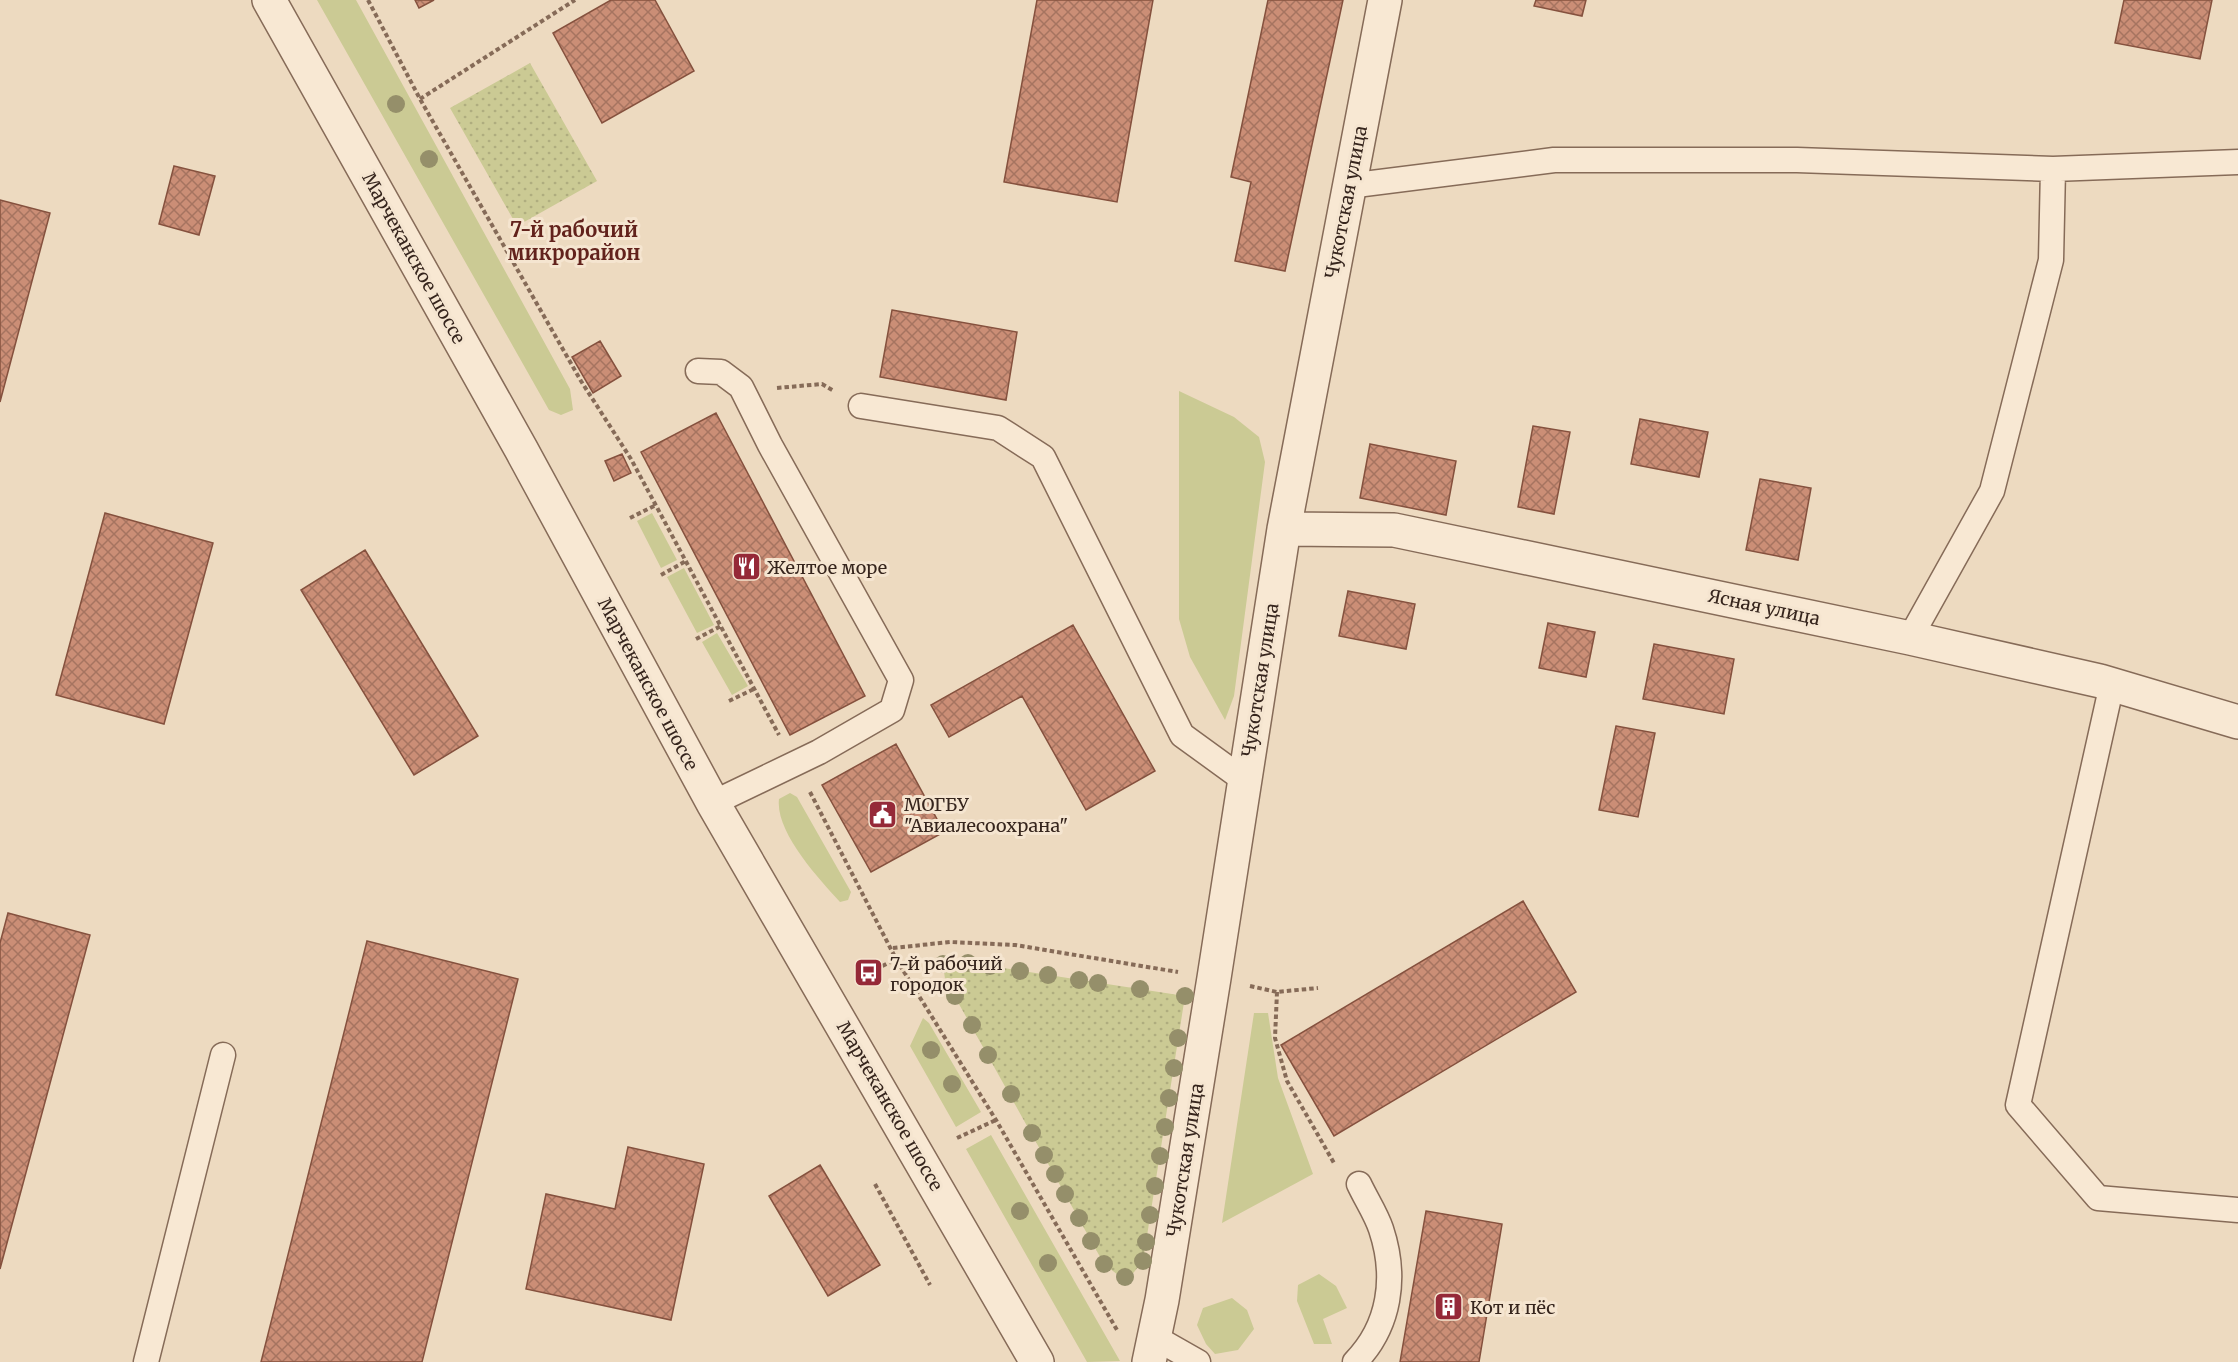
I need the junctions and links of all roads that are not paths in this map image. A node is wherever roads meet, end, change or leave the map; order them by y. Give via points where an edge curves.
1 (268, 0) edge
2 (1384, 0) edge
3 (2238, 162) edge
4 (2053, 169) junction
5 (1348, 186) junction
6 (698, 370) dead end
7 (861, 406) road end
8 (1284, 529) junction
9 (1910, 638) junction
10 (2112, 684) junction
11 (2238, 722) edge
12 (1244, 780) junction
13 (713, 803) junction
14 (223, 1055) dead end
15 (1359, 1184) dead end
16 (2238, 1210) edge
17 (1151, 1349) edge
18 (146, 1362) edge
19 (1037, 1362) edge
20 (1198, 1362) edge
21 (1355, 1362) edge

1 - 13 street, Марчеканское шоссе via 522,449
2 - 5 street, Чукотская улица
3 - 4 lane
4 - 5 lane via 1797,160 1554,160
4 - 9 lane via 2051,260 1992,491
5 - 8 street, Чукотская улица
6 - 13 lane via 721,372 743,390 901,680 892,710 819,752
7 - 12 lane via 998,428 1043,457 1182,735
8 - 9 street, Ясная улица via 1394,530
8 - 12 street, Чукотская улица
9 - 10 street, Ясная улица
10 - 11 street, Ясная улица
10 - 16 lane via 2018,1106 2098,1198
12 - 17 street, Чукотская улица
13 - 19 street, Марчеканское шоссе
14 - 18 lane
15 - 21 lane via 1381,1229 1390,1267 1385,1316 1369,1348
17 - 20 lane

